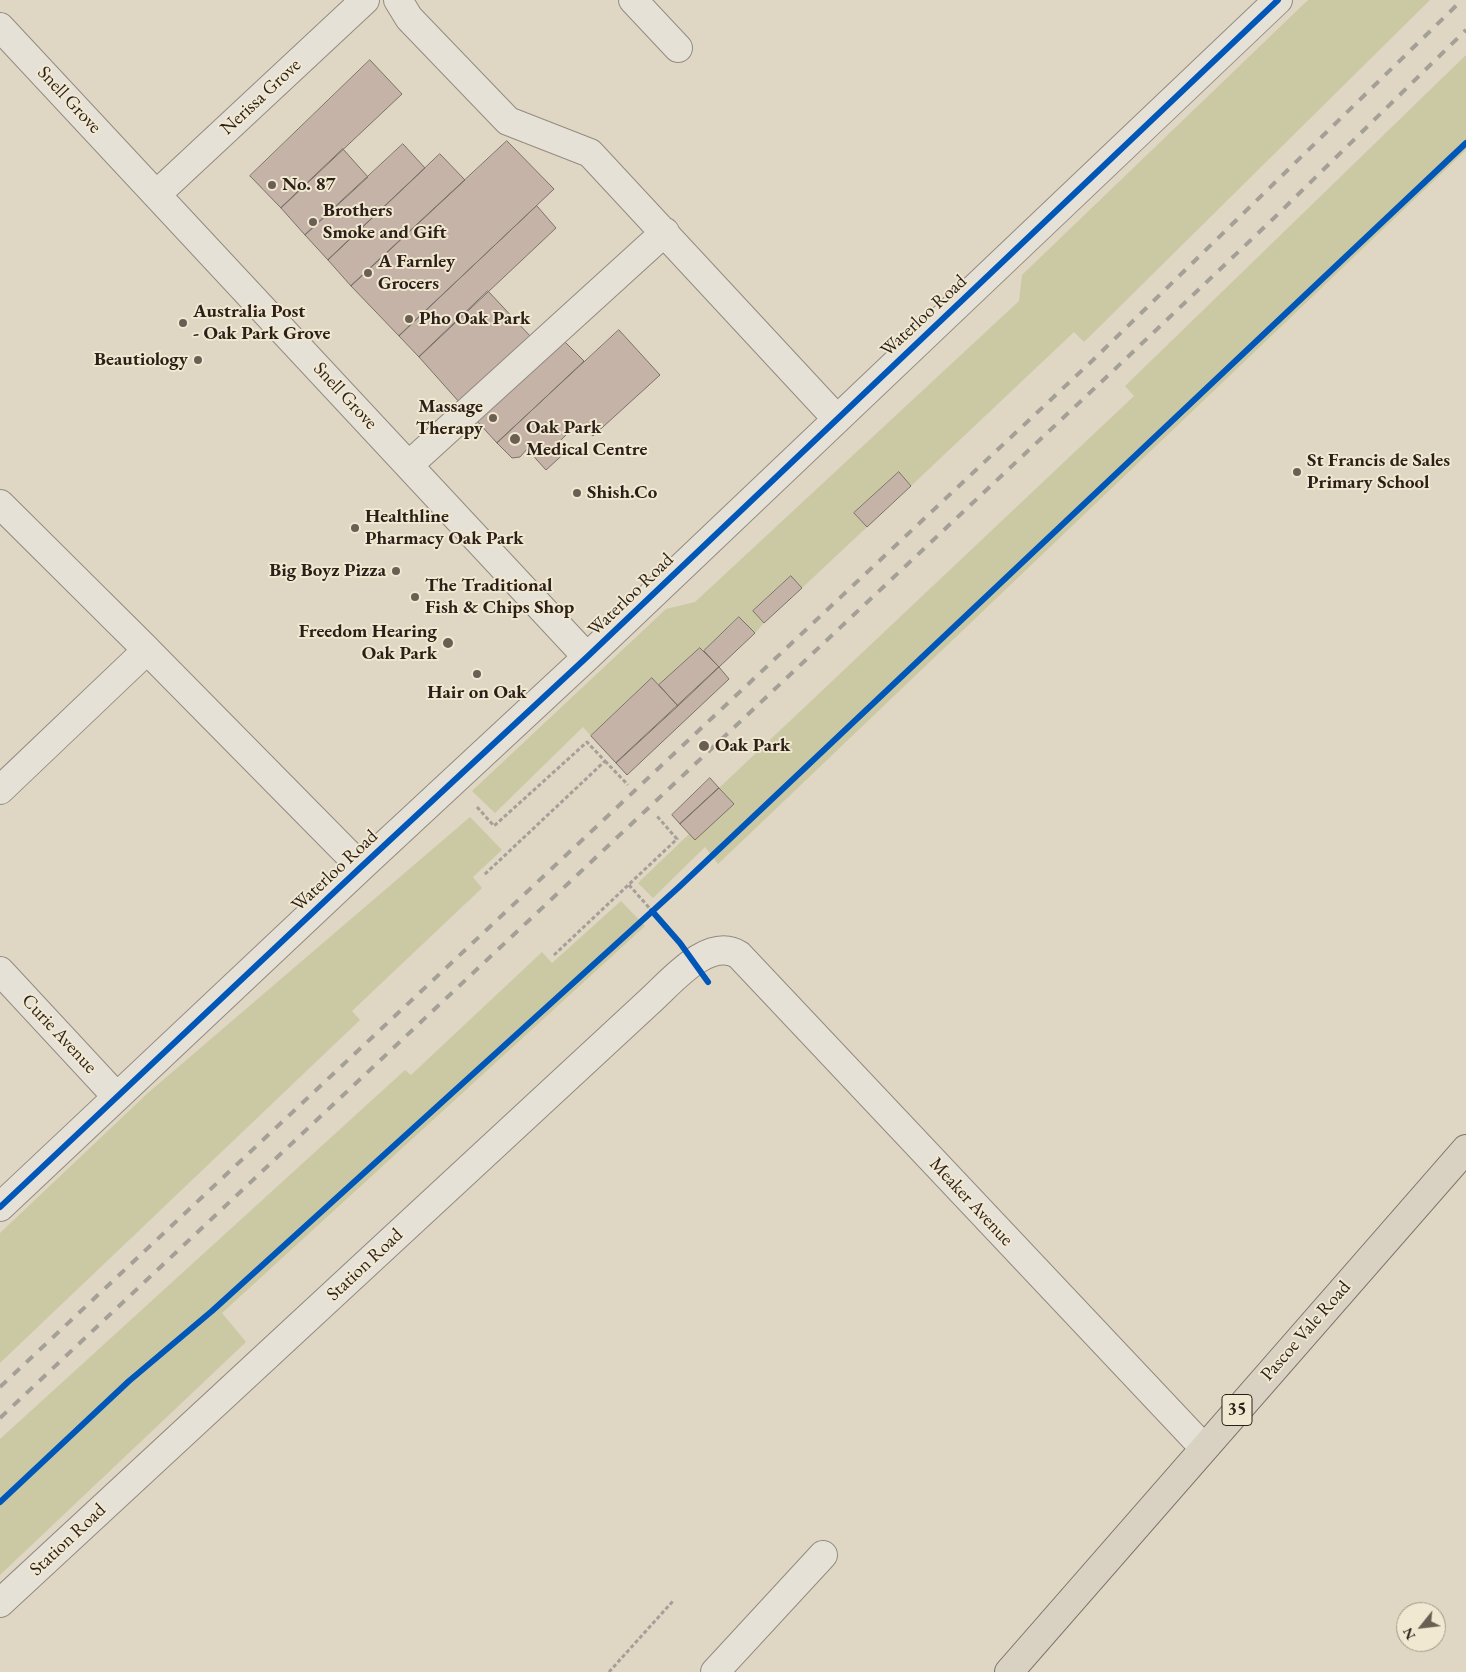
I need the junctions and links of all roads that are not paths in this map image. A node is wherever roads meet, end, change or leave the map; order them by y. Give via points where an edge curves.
1 (365, 0) edge
2 (398, 0) edge
3 (633, 0) edge
4 (1278, 0) edge
5 (0, 27) edge
6 (678, 48) dead end
7 (157, 194) junction
8 (665, 232) junction
9 (836, 418) junction
10 (410, 464) junction
11 (0, 504) edge
12 (147, 650) junction
13 (587, 657) junction
14 (0, 790) edge
15 (361, 867) junction
16 (739, 956) joint
17 (0, 971) edge
18 (117, 1097) junction
19 (1466, 1149) edge
20 (0, 1207) edge
21 (1204, 1448) junction
22 (823, 1555) dead end
23 (0, 1604) edge
24 (715, 1672) edge
25 (1009, 1672) edge

1 - 7 street, Nerissa Grove
2 - 8 street via 409,18 508,121 590,153
3 - 6 street
4 - 9 street, Waterloo Road
5 - 7 street, Snell Grove
7 - 10 street, Snell Grove
8 - 9 street
8 - 10 street
9 - 13 street, Waterloo Road
10 - 13 street, Snell Grove
11 - 12 street
12 - 14 street
12 - 15 street
13 - 15 street, Waterloo Road
15 - 18 street, Waterloo Road
16 - 21 street, Meaker Avenue
16 - 23 street, Station Road via 728,950 709,952 666,987
17 - 18 street, Curie Avenue
18 - 20 street, Waterloo Road
19 - 21 main road, Pascoe Vale Road / 35
21 - 25 main road, Pascoe Vale Road / 35
22 - 24 street

